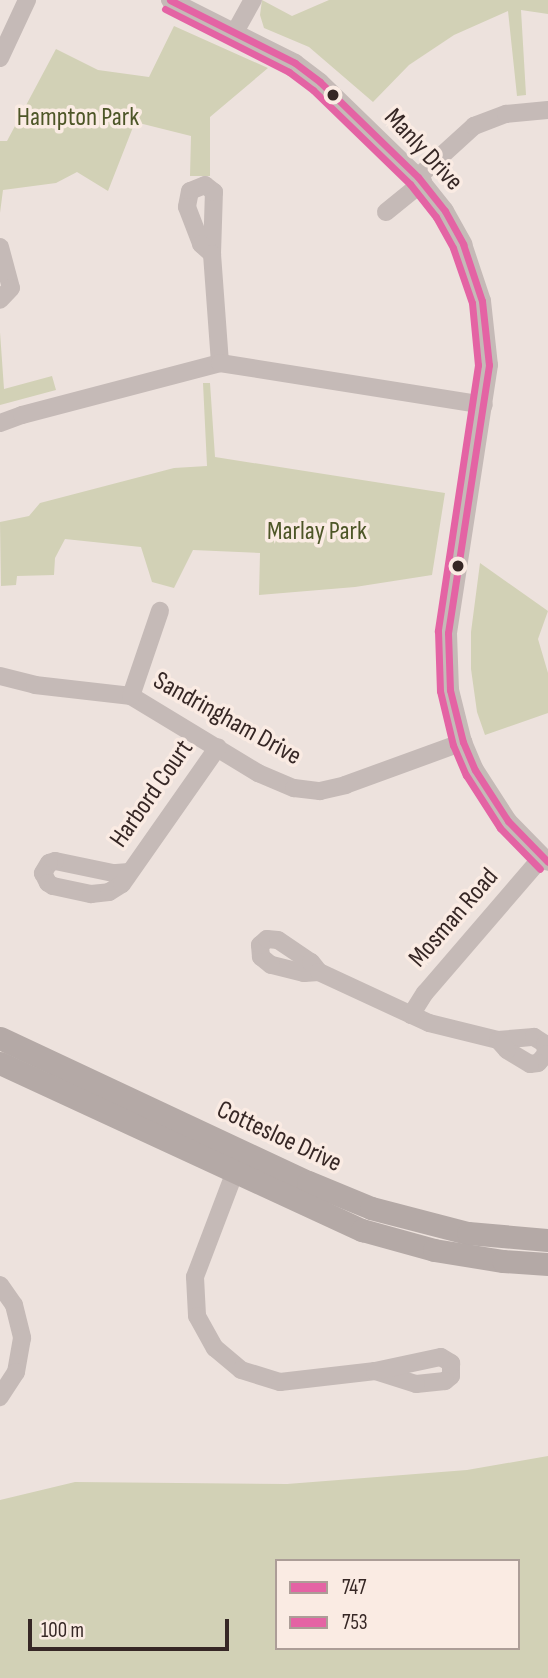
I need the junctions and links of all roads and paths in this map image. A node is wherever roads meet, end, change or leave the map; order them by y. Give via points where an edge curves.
1 (27, 0) edge
2 (170, 0) edge
3 (253, 0) edge
4 (235, 32) junction
5 (0, 58) edge
6 (548, 110) edge
7 (420, 179) junction
8 (386, 212) dead end
9 (0, 247) edge
10 (212, 254) dead end
11 (0, 300) edge
12 (220, 363) junction
13 (484, 405) junction
14 (0, 423) edge
15 (160, 611) dead end
16 (0, 676) edge
17 (131, 696) junction
18 (463, 742) junction
19 (218, 747) junction
20 (545, 860) edge
21 (129, 872) dead end
22 (318, 972) dead end
23 (411, 1015) junction
24 (0, 1038) edge
25 (498, 1040) dead end
26 (0, 1063) edge
27 (243, 1151) junction
28 (233, 1173) junction
29 (548, 1240) edge
30 (548, 1264) edge
31 (0, 1284) edge
32 (375, 1371) dead end
33 (0, 1397) edge

1 - 5 street
2 - 4 street, Manly Drive
3 - 4 street
4 - 7 street, Manly Drive via 312,76
6 - 7 street via 506,114 474,126
7 - 8 street
7 - 13 street, Manly Drive via 463,244 482,301 489,365
9 - 11 street via 11,288
10 - 12 street
12 - 13 street
12 - 14 street
13 - 18 street, Manly Drive via 448,632 450,690
15 - 17 street
16 - 17 street, Sandringham Drive via 35,685
17 - 19 street, Sandringham Drive
18 - 19 street, Sandringham Drive via 320,791 294,788 258,773
18 - 20 street, Manly Drive via 490,796
19 - 21 street, Harbord Court
20 - 23 street, Mosman Road via 425,993
22 - 23 street
23 - 25 street via 447,1030
24 - 27 main road, Cottesloe Drive
26 - 28 main road, Cottesloe Drive
27 - 28 street
27 - 29 main road, Cottesloe Drive via 344,1198 401,1218 487,1236
28 - 30 main road, Cottesloe Drive via 384,1237 479,1258
28 - 32 street via 195,1277 197,1316 215,1348 241,1370 280,1382
31 - 33 street via 15,1305 22,1338 16,1372

